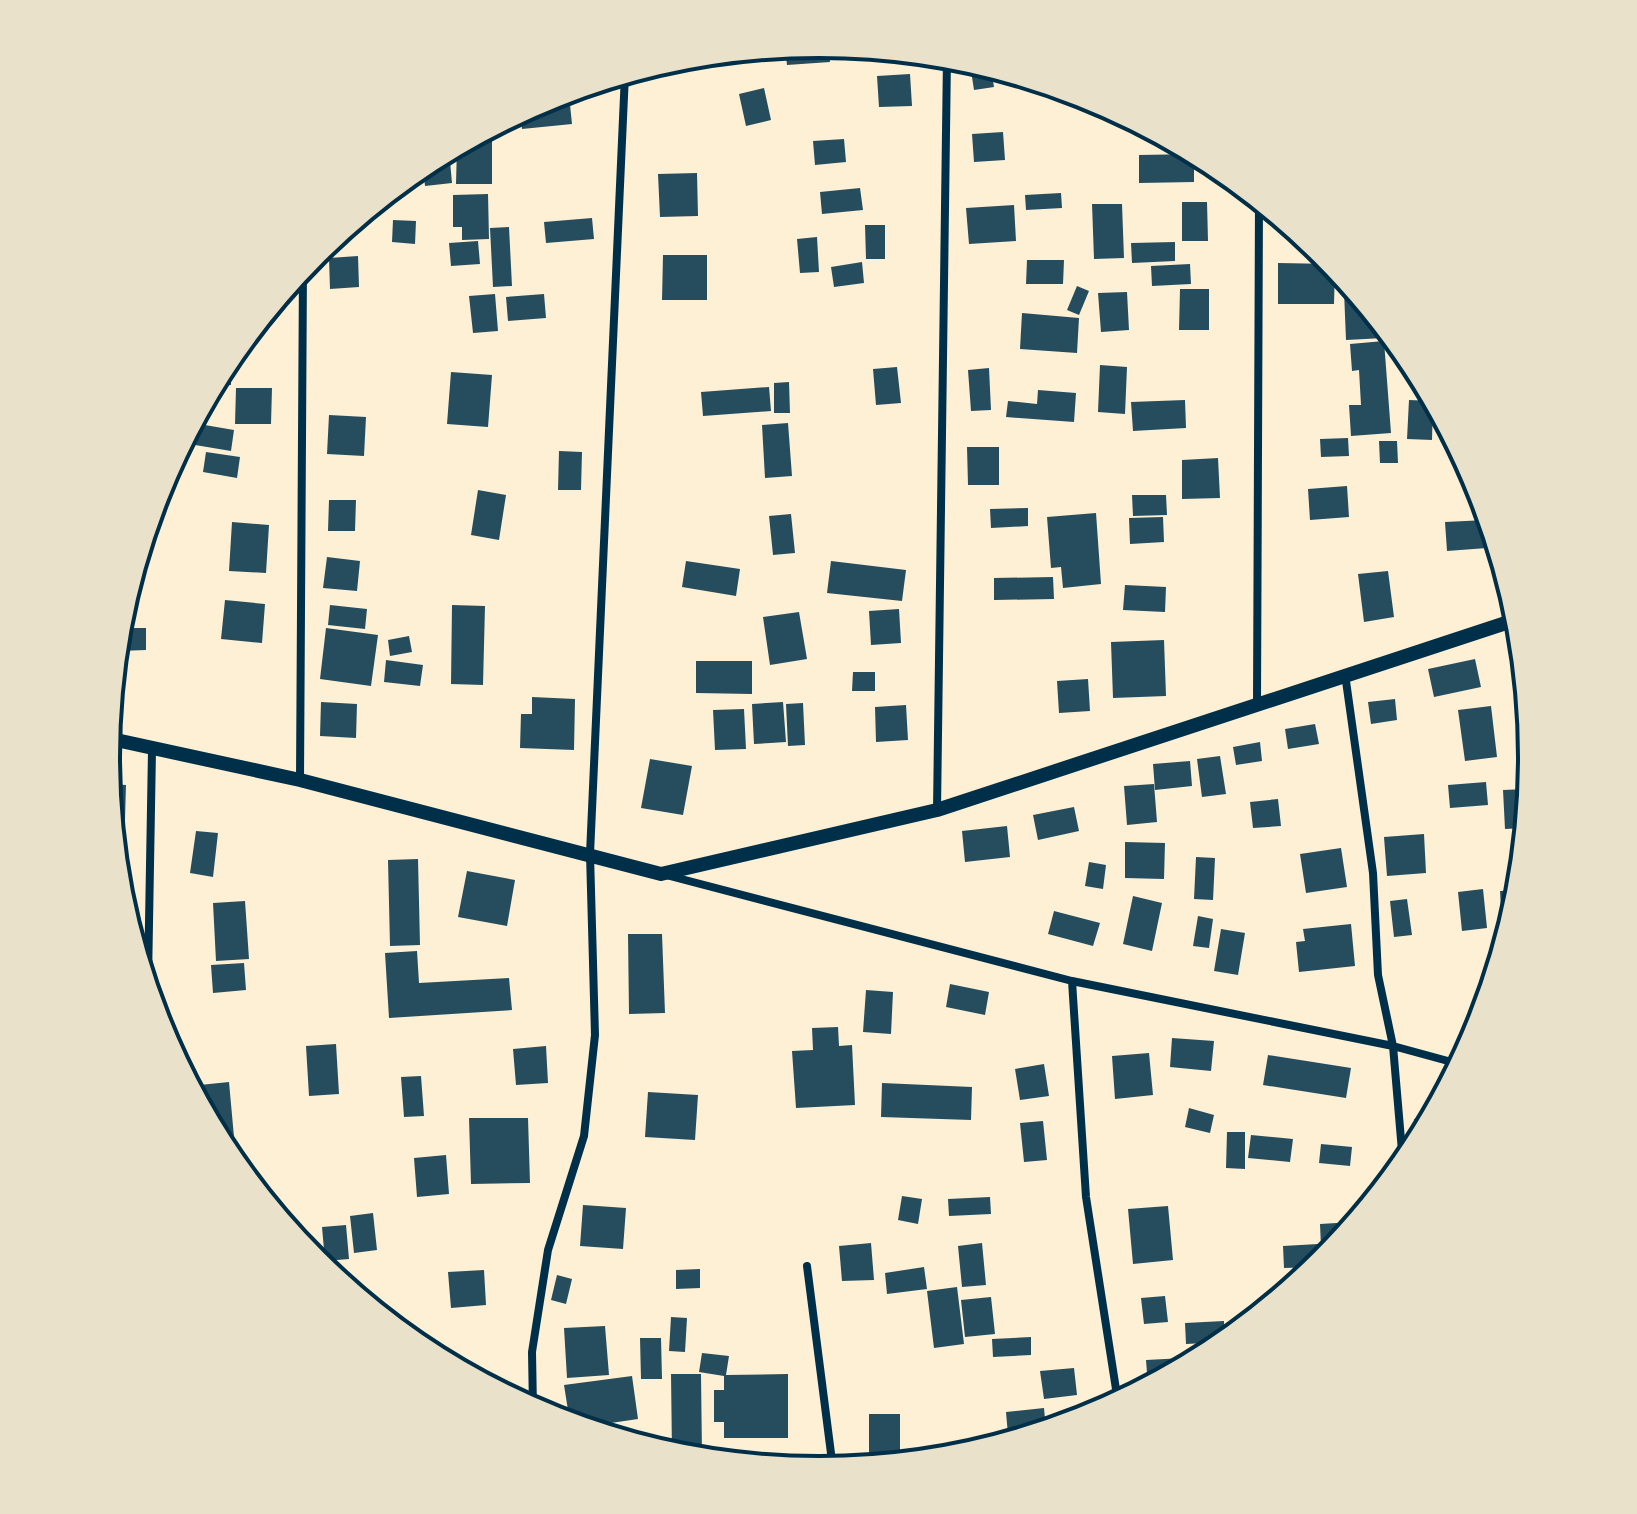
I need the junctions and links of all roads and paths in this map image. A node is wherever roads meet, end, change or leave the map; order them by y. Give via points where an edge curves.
1 (947, 70) edge
2 (624, 86) edge
3 (1259, 214) edge
4 (303, 285) edge
5 (1504, 623) edge
6 (1345, 674) junction
7 (1257, 703) junction
8 (120, 742) edge
9 (152, 750) junction
10 (300, 780) junction
11 (937, 810) junction
12 (590, 854) junction
13 (661, 874) junction
14 (148, 955) edge
15 (1072, 981) junction
16 (1393, 1046) junction
17 (1447, 1061) edge
18 (1401, 1143) edge
19 (807, 1266) dead end
20 (1116, 1389) edge
21 (533, 1395) edge
22 (831, 1456) edge

1 - 11 street
2 - 12 street
3 - 7 street
4 - 10 street
5 - 6 street
6 - 7 street
6 - 16 street via 1373,873 1378,975
7 - 11 street
8 - 9 street
9 - 10 street
9 - 14 street
10 - 12 street
11 - 13 street
12 - 13 street
12 - 21 street via 595,1035 584,1136 548,1250 532,1352
13 - 15 street
15 - 16 street
15 - 20 street via 1086,1197
16 - 17 street
16 - 18 street
19 - 22 street

